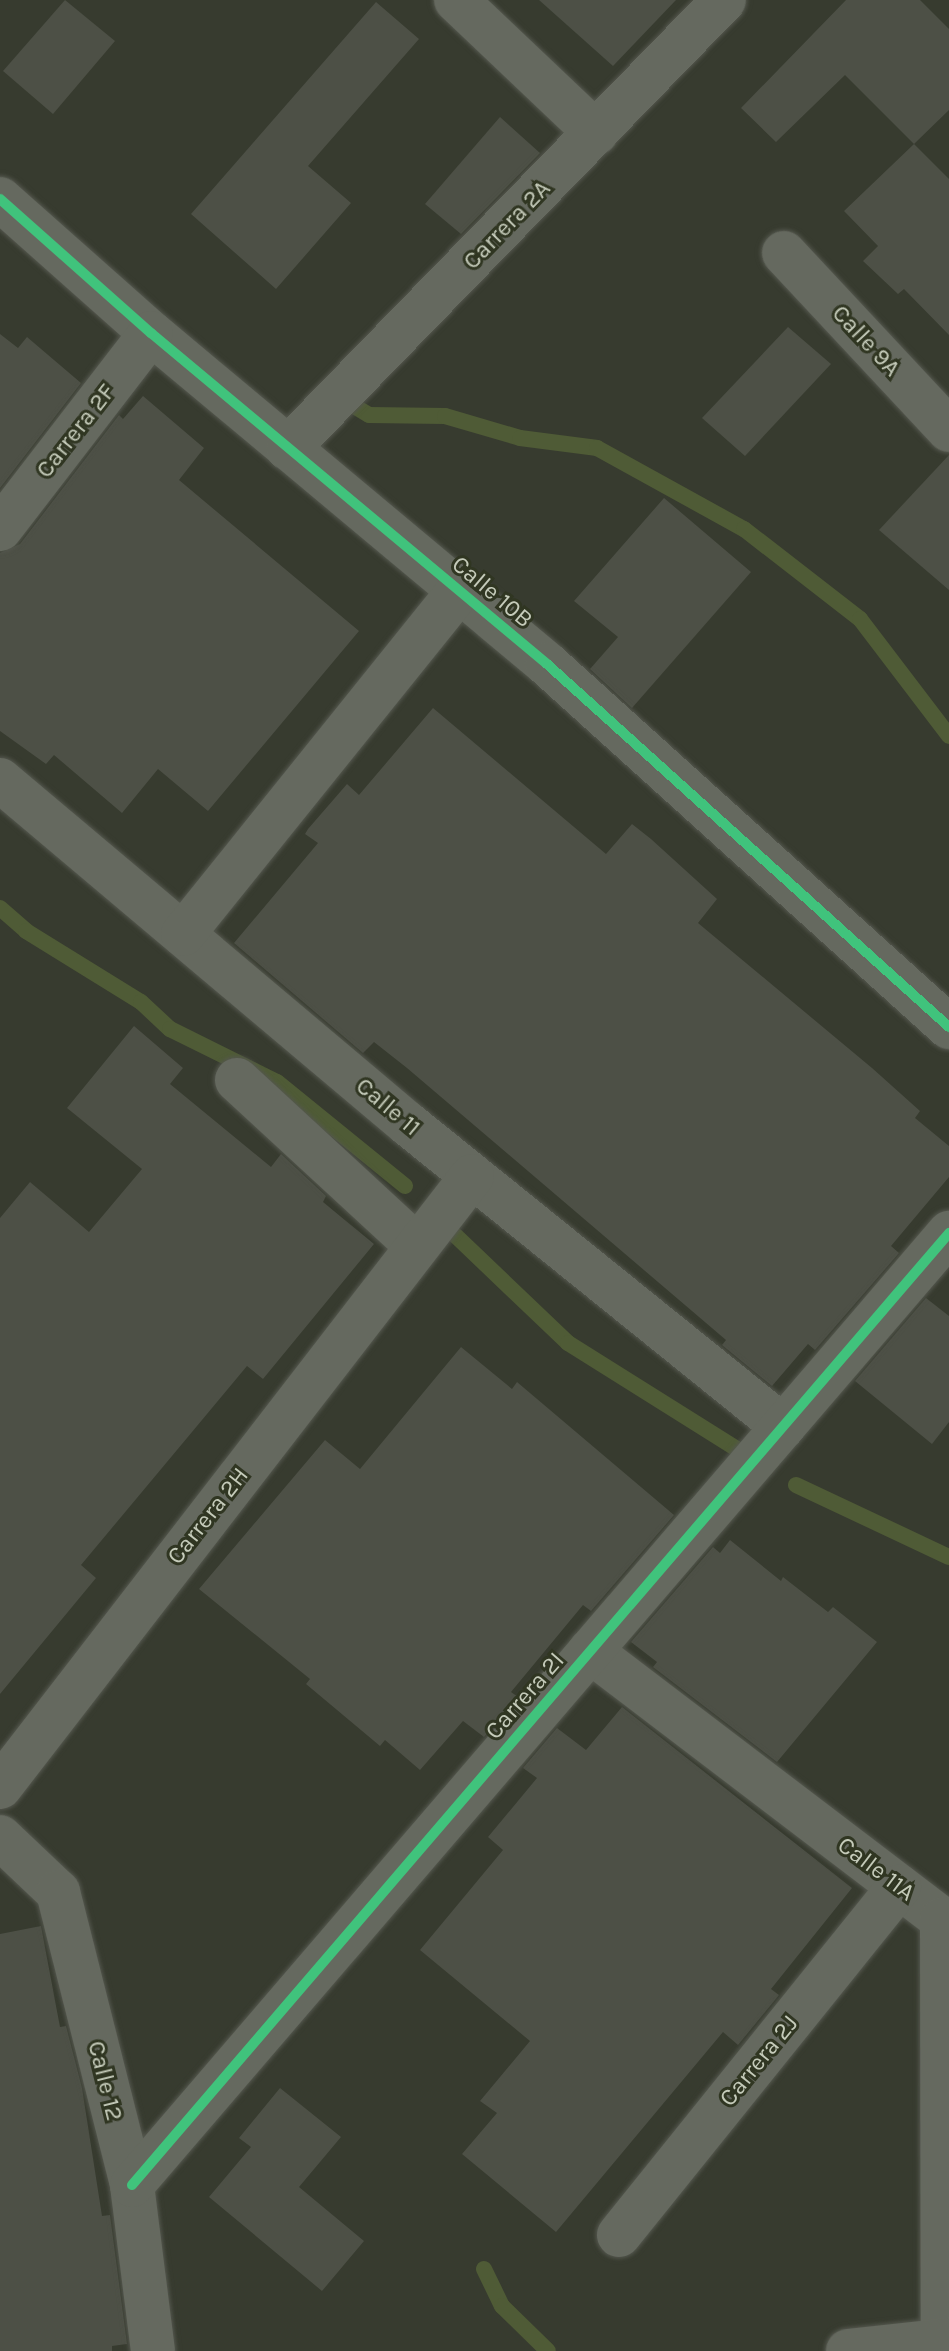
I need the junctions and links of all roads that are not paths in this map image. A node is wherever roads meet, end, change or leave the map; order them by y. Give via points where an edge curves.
1 (456, 0) edge
2 (724, 0) edge
3 (596, 133) junction
4 (0, 199) edge
5 (784, 253) dead end
6 (151, 333) junction
7 (949, 430) edge
8 (288, 448) junction
9 (0, 529) edge
10 (459, 591) junction
11 (0, 780) edge
12 (183, 934) junction
13 (949, 1027) edge
14 (237, 1080) dead end
15 (472, 1176) junction
16 (949, 1233) edge
17 (417, 1246) junction
18 (783, 1427) junction
19 (590, 1651) junction
20 (0, 1787) edge
21 (0, 1837) edge
22 (899, 1887) junction
23 (132, 2185) junction
24 (619, 2235) dead end
25 (946, 2340) edge
26 (153, 2351) edge
27 (848, 2351) edge

1 - 3 street
2 - 3 street, Carrera 2A
3 - 8 street, Carrera 2A
4 - 6 street, Calle 10B
5 - 7 street, Calle 9A
6 - 8 street, Calle 10B
6 - 9 street, Carrera 2F
8 - 10 street, Calle 10B
10 - 12 street
10 - 13 street, Calle 10B
11 - 12 street, Calle 11
12 - 15 street, Calle 11
14 - 17 street
15 - 17 street, Carrera 2H
15 - 18 street, Calle 11
16 - 18 street, Carrera 2I
17 - 20 street, Carrera 2H
18 - 19 street, Carrera 2I
19 - 22 street, Calle 11A
19 - 23 street, Carrera 2I
21 - 23 street, Calle 12 via 58,1892
22 - 24 street, Carrera 2J
22 - 25 street, Calle 11A via 942,1919
23 - 26 street, Calle 12
25 - 27 street

